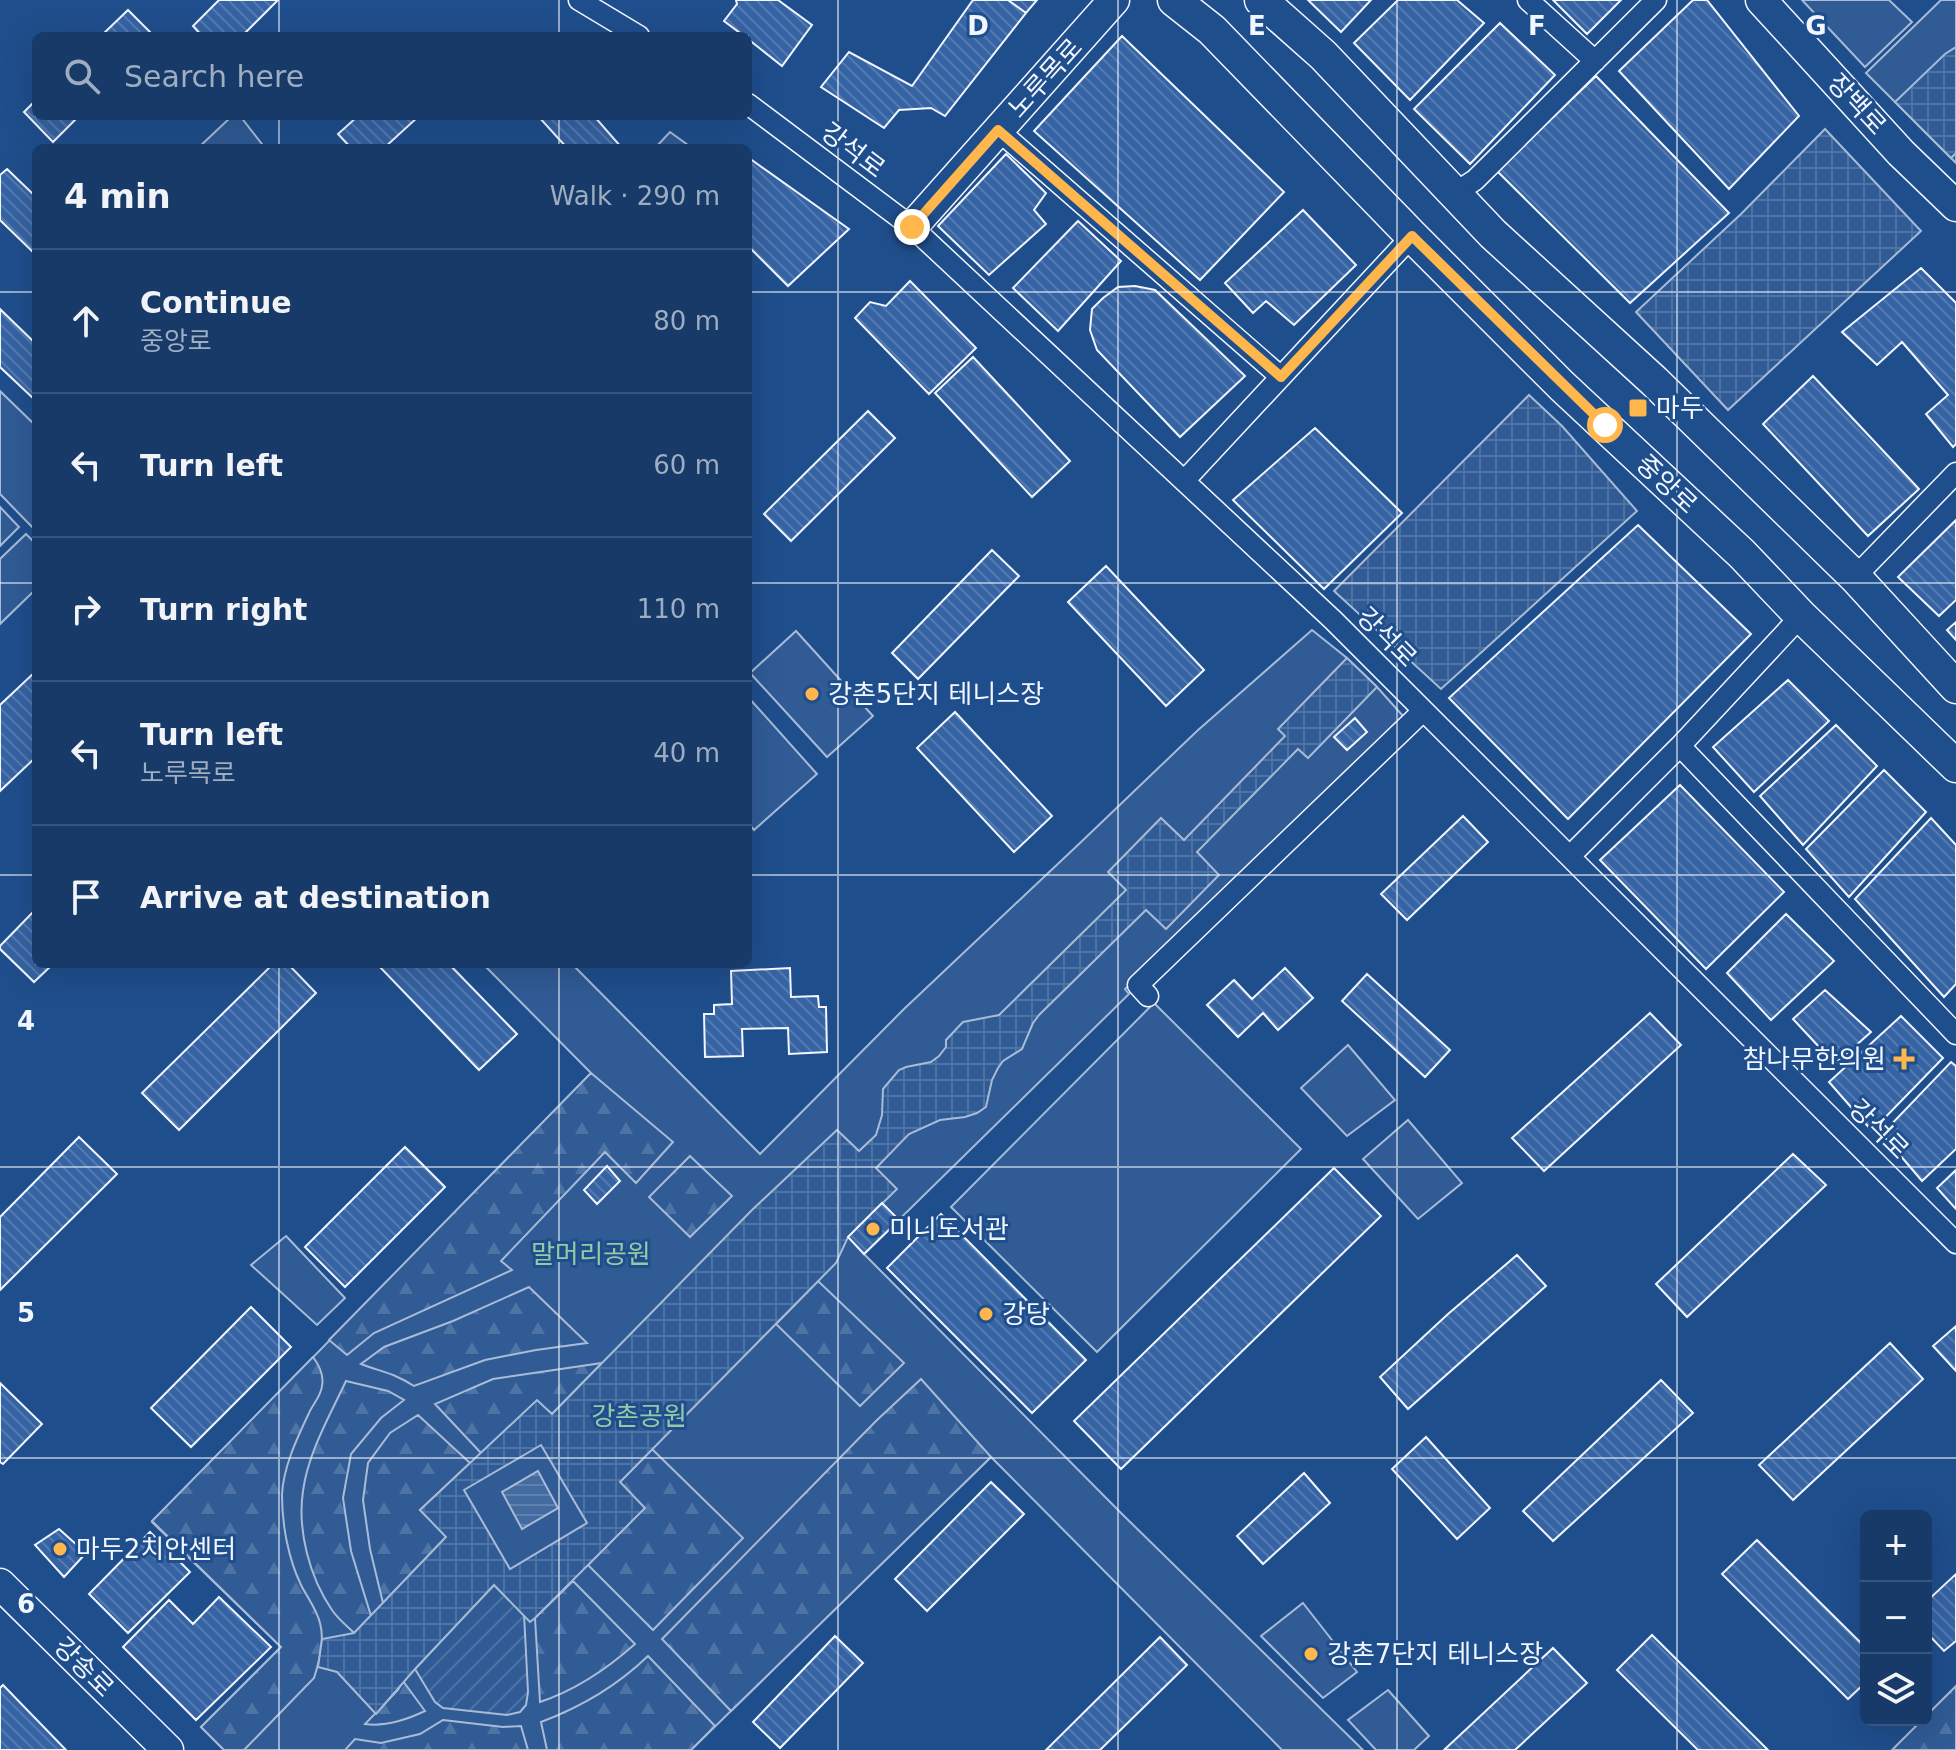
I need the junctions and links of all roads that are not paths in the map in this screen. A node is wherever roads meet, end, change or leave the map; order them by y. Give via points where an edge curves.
1 (579, 0) edge
2 (1114, 0) edge
3 (1174, 0) edge
4 (1261, 0) edge
5 (1528, 0) edge
6 (1656, 0) edge
7 (1761, 0) edge
8 (632, 32) edge
9 (1595, 61) junction
10 (752, 107) edge
11 (998, 130) junction
12 (1455, 193) junction
13 (1956, 206) edge
14 (912, 227) junction
15 (1412, 236) junction
16 (1281, 377) junction
17 (1956, 473) edge
18 (1184, 481) junction
19 (1855, 577) junction
20 (1801, 616) junction
21 (1956, 687) edge
22 (1423, 711) junction
23 (1680, 746) junction
24 (1956, 766) edge
25 (1570, 856) junction
26 (1148, 996) dead end
27 (1956, 1034) edge
28 (1956, 1243) edge
29 (0, 1584) edge
30 (168, 1750) edge

1 - 8 street
2 - 11 street, 노루목로
3 - 15 main road, 중앙로 via 1212,30
4 - 12 main road via 1323,55
5 - 9 street
6 - 9 street
7 - 13 street, 장백로
9 - 12 street via 1475,180
10 - 14 street, 강석로
11 - 14 street, 노루목로
11 - 16 street
12 - 19 main road
14 - 18 street, 강석로
15 - 16 street
15 - 20 main road, 중앙로
16 - 18 street
17 - 19 street
18 - 22 street, 강석로
19 - 21 main road
20 - 23 street
20 - 24 main road, 중앙로
22 - 25 street, 강석로
22 - 26 street via 1138,985
23 - 25 street
23 - 27 street
25 - 28 street, 강석로
29 - 30 street, 강송로

